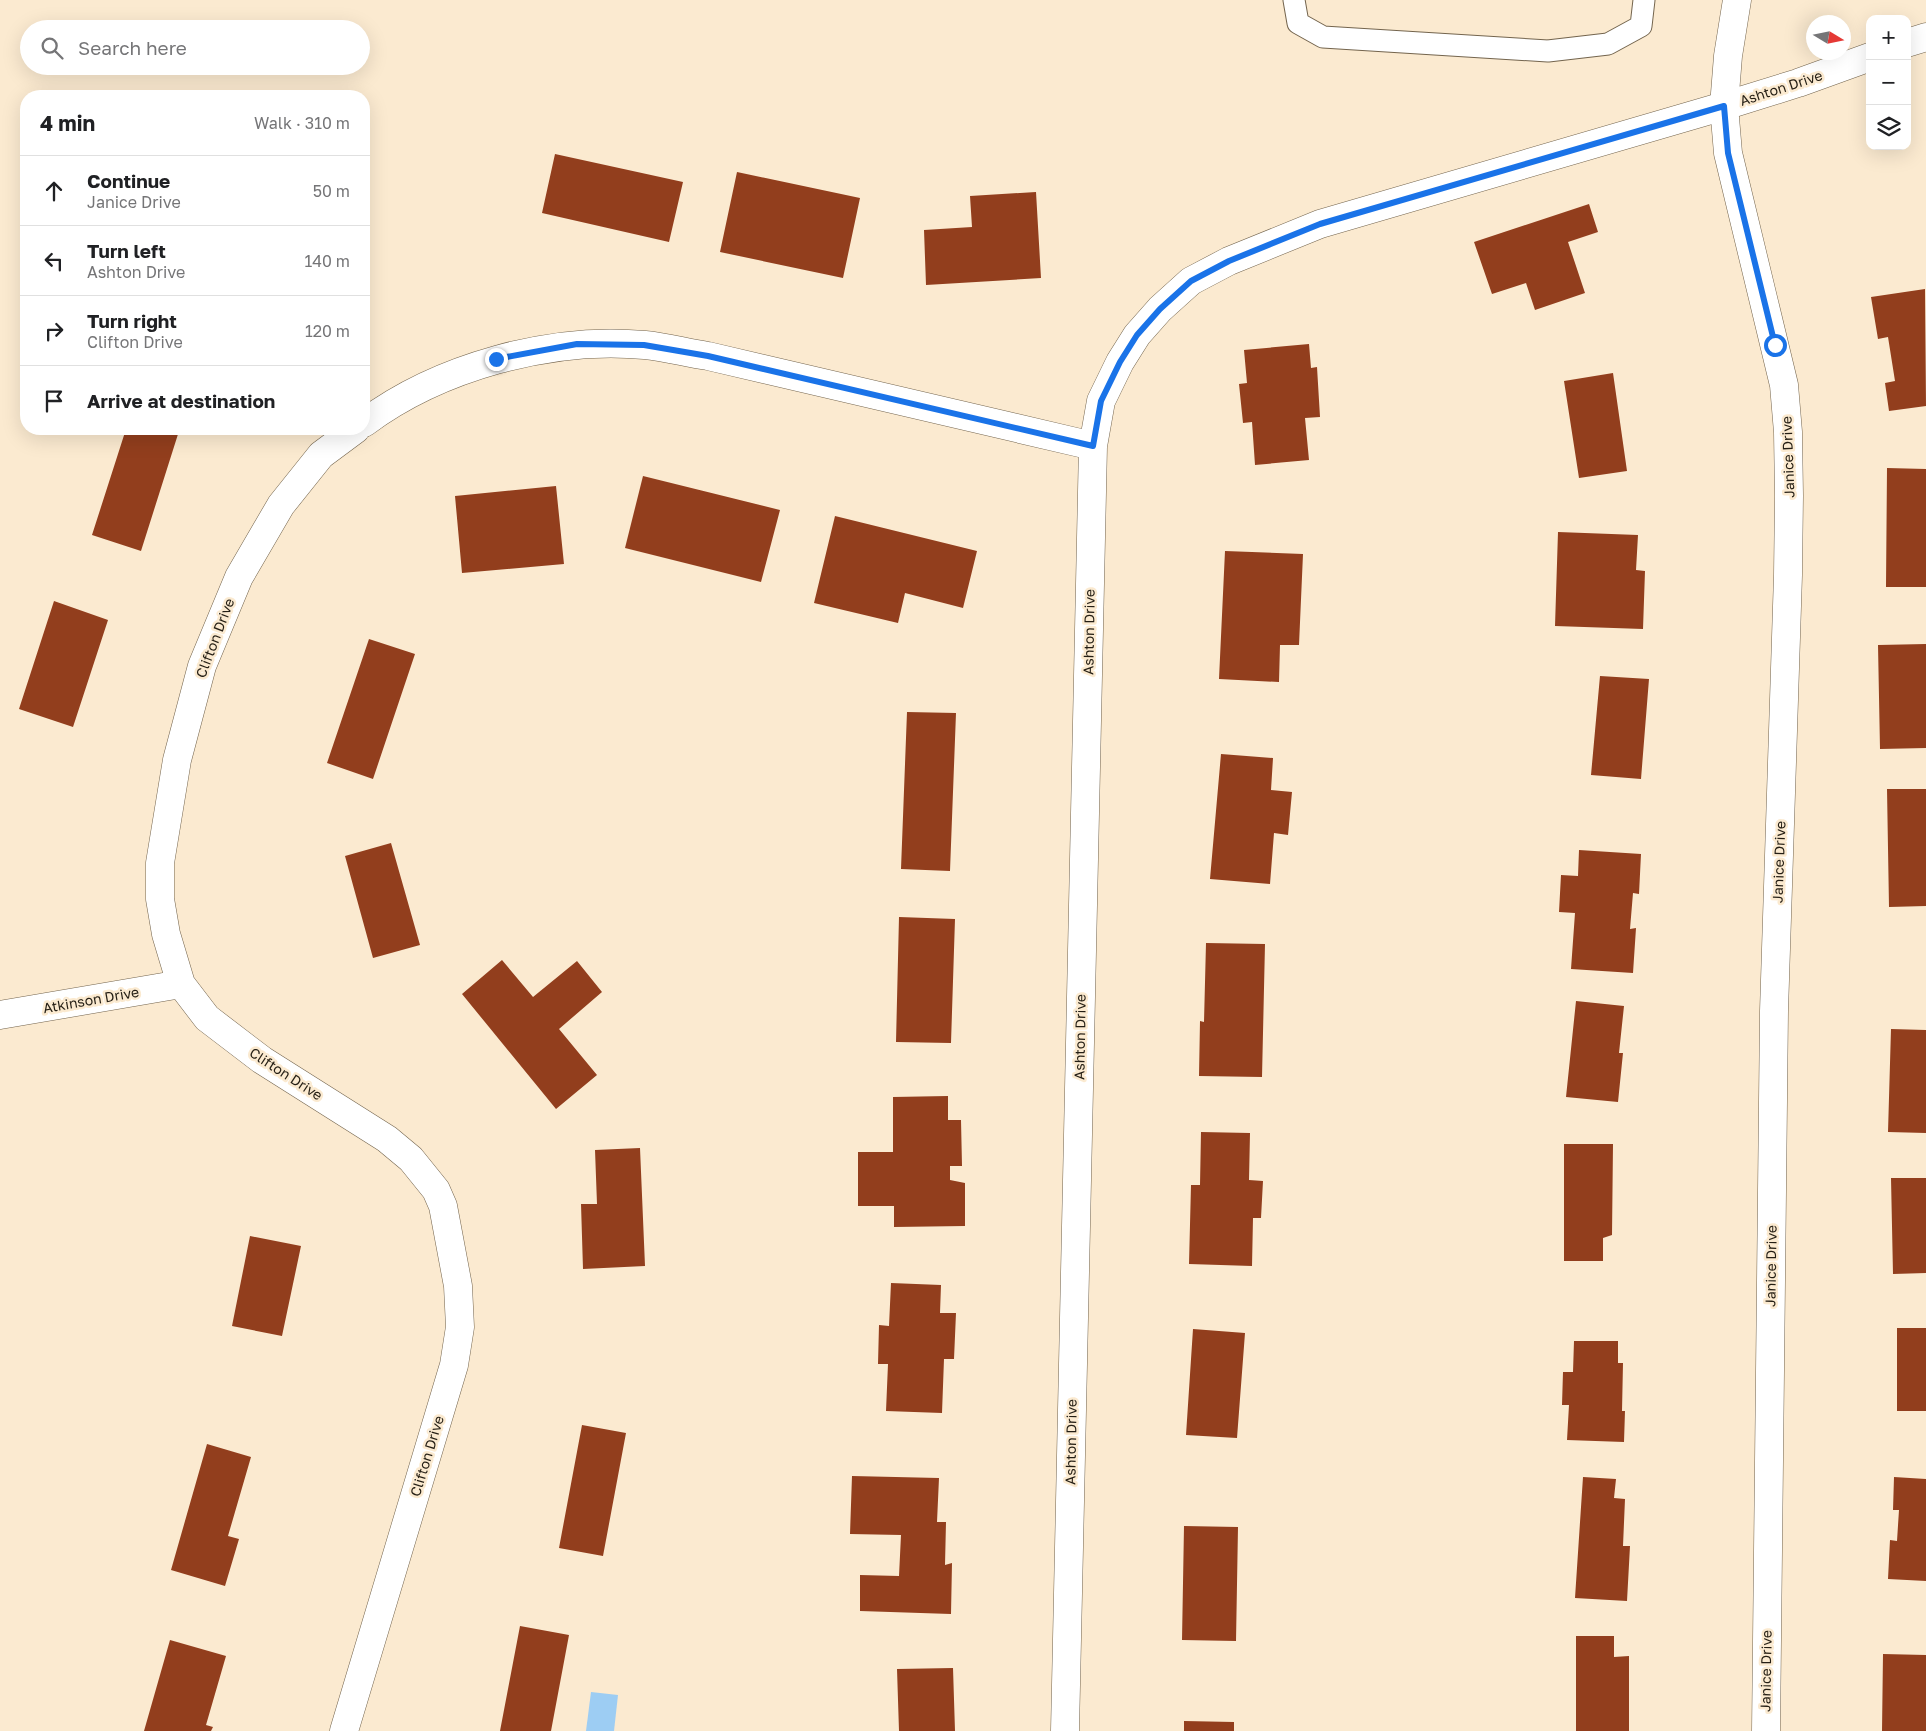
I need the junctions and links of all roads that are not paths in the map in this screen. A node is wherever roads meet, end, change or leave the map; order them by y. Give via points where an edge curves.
1 (1294, 0) edge
2 (1644, 0) edge
3 (1737, 0) edge
4 (1926, 37) edge
5 (1911, 42) edge
6 (1866, 58) edge
7 (1724, 106) junction
8 (370, 419) edge
9 (348, 435) edge
10 (1093, 446) junction
11 (181, 984) junction
12 (0, 1015) edge
13 (344, 1731) edge
14 (1065, 1731) edge
15 (1766, 1731) edge

1 - 2 lane via 1298,22 1323,37 1548,51 1608,44 1616,40 1641,26
3 - 7 street, Janice Drive
4 - 5 street
6 - 7 street, Ashton Drive
7 - 10 street, Ashton Drive via 1320,224 1229,261 1191,281 1137,335 1120,362 1101,401
7 - 15 street, Janice Drive via 1728,153 1784,385 1788,432 1788,575 1774,1011
8 - 10 street via 423,387 496,359 577,344 644,345 708,356
9 - 11 street, Clifton Drive via 321,455 280,505 239,577 202,666 177,760 160,863 160,900
10 - 14 street, Ashton Drive
11 - 12 street, Atkinson Drive
11 - 13 street, Clifton Drive via 207,1018 262,1060 387,1139 411,1159 436,1190 451,1241 460,1327 454,1365

